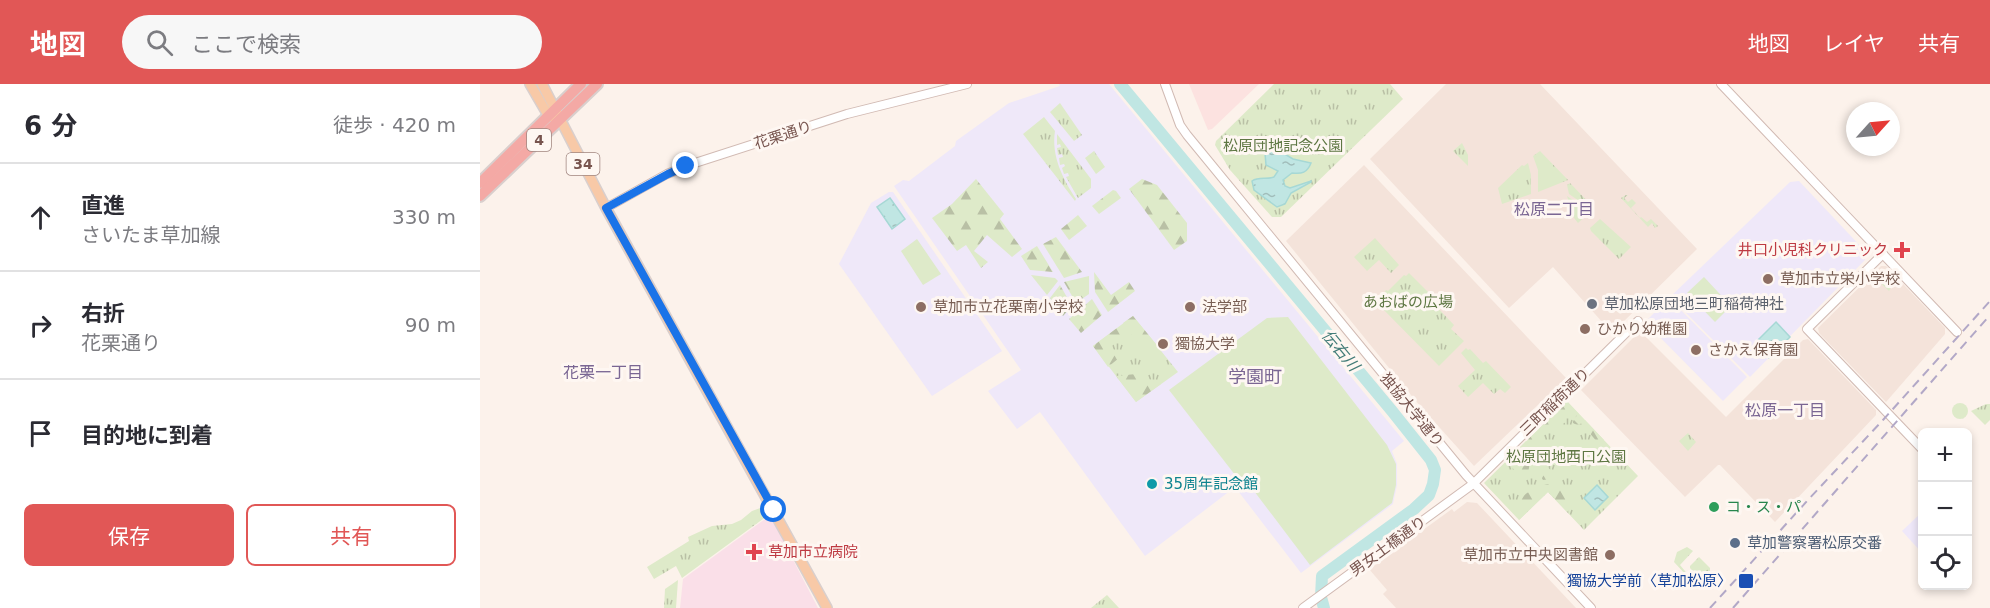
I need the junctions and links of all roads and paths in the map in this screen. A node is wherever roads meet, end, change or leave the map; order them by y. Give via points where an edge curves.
1 (530, 84) edge
2 (542, 84) edge
3 (581, 84) edge
4 (597, 84) edge
5 (967, 84) edge
6 (1165, 84) edge
7 (1721, 84) edge
8 (552, 112) junction
9 (560, 120) junction
10 (480, 183) edge
11 (480, 196) edge
12 (606, 208) junction
13 (1883, 254) junction
14 (1638, 321) dead end
15 (1957, 332) dead end
16 (1918, 444) edge
17 (1473, 484) junction
18 (827, 608) edge
19 (1303, 608) edge
20 (1591, 608) edge

1 - 8 main road, 34
2 - 8 main road, 34
3 - 8 highway, 4
4 - 9 highway, 4
5 - 12 street, 花栗通り via 847,114 695,163
6 - 17 street, 独協大学通り via 1187,135
7 - 13 street
8 - 9 main road, 34
8 - 10 highway, 4
9 - 11 highway, 4
9 - 12 main road, 34
12 - 18 main road, 34
13 - 15 street
13 - 16 street via 1807,329
14 - 17 street, 三町稲荷通り
17 - 19 street, 男女土橋通り
17 - 20 street, 独協大学通り

